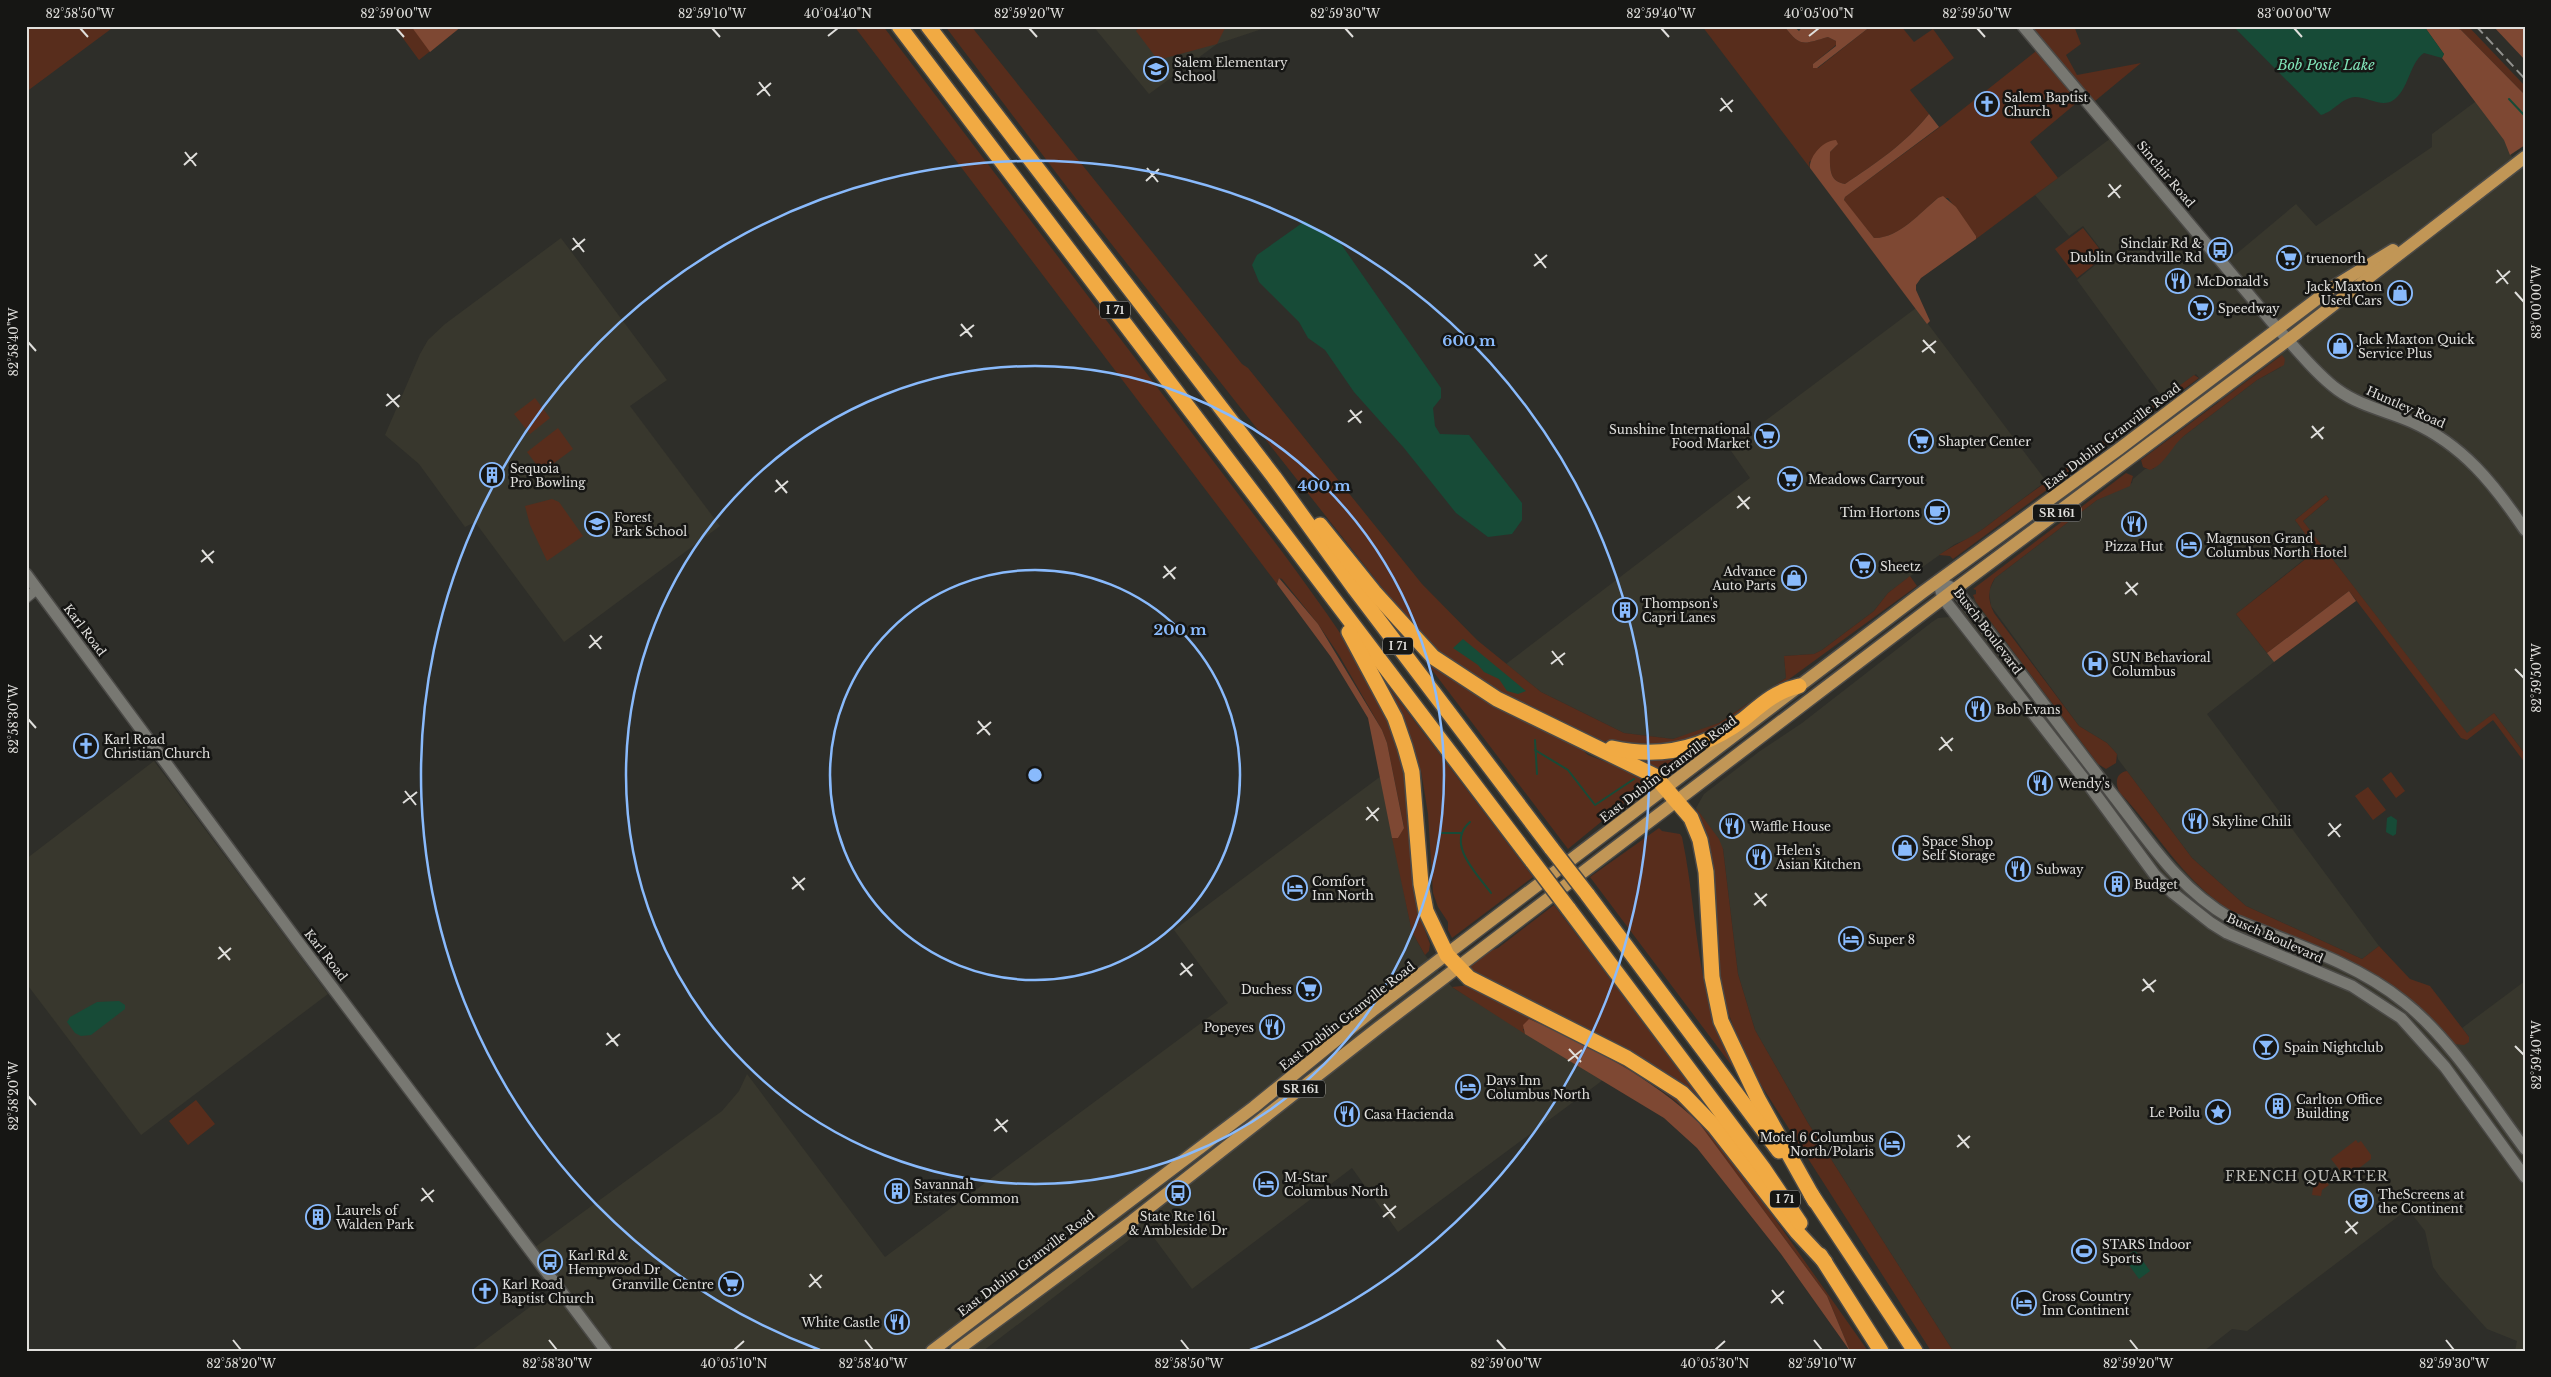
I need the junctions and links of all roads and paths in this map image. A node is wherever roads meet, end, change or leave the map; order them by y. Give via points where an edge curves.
1 (899, 26) edge
2 (928, 26) edge
3 (2024, 26) edge
4 (2525, 157) edge
5 (2434, 226) junction
6 (2277, 328) junction
7 (2288, 340) junction
8 (1246, 441) junction
9 (2525, 530) edge
10 (26, 574) edge
11 (1938, 581) junction
12 (1324, 587) junction
13 (37, 589) junction
14 (1955, 589) junction
15 (26, 598) edge
16 (1943, 598) junction
17 (1799, 686) junction
18 (1589, 742) junction
19 (1668, 788) junction
20 (1678, 801) junction
21 (1447, 955) junction
22 (1457, 968) junction
23 (2525, 1149) edge
24 (2525, 1177) edge
25 (1815, 1200) junction
26 (1825, 1262) junction
27 (606, 1351) edge
28 (932, 1351) edge
29 (956, 1351) edge
30 (1881, 1351) edge
31 (1916, 1351) edge

1 - 12 highway, I 71
2 - 8 highway, I 71
3 - 6 main road, Sinclair Road
4 - 5 main road, East Dublin Granville Road / SR 161
5 - 6 main road, East Dublin Granville Road / SR 161 via 2348,276
5 - 7 main road, East Dublin Granville Road / SR 161
6 - 7 main road, Sinclair Road
6 - 11 main road, East Dublin Granville Road / SR 161
7 - 9 main road, Huntley Road via 2320,376 2339,391 2411,421 2457,448 2477,467
7 - 14 main road, East Dublin Granville Road / SR 161
8 - 18 highway via 1433,657 1497,699
8 - 25 highway, I 71, bridge
10 - 13 main road, Karl Road
11 - 14 main road, Busch Boulevard
11 - 16 main road, Busch Boulevard
11 - 17 main road, East Dublin Granville Road / SR 161
12 - 21 highway via 1375,680 1405,747 1412,772 1426,911
12 - 26 highway, I 71, bridge via 1764,1168
13 - 15 street
13 - 27 main road, Karl Road
14 - 16 main road, East Dublin Granville Road / SR 161
14 - 23 main road, Busch Boulevard via 2184,885 2230,918 2359,973 2404,1001 2437,1033
16 - 20 main road, East Dublin Granville Road / SR 161
16 - 24 main road, Busch Boulevard via 2091,788 2154,875 2204,918 2228,933 2352,986 2401,1018 2445,1067
17 - 18 highway via 1782,690 1727,732 1696,746 1650,753
17 - 19 main road, East Dublin Granville Road / SR 161
18 - 19 highway via 1644,769
19 - 20 highway
19 - 21 main road, East Dublin Granville Road / SR 161
20 - 22 main road, East Dublin Granville Road / SR 161
20 - 25 highway via 1691,818 1700,840 1706,872 1712,977 1722,1021 1758,1099
21 - 22 highway
21 - 28 main road, East Dublin Granville Road / SR 161 via 1249,1111
22 - 26 highway via 1492,991 1626,1058 1682,1093 1714,1126 1797,1232
22 - 29 main road, East Dublin Granville Road / SR 161 via 1132,1221
25 - 31 highway, I 71
26 - 30 highway, I 71

